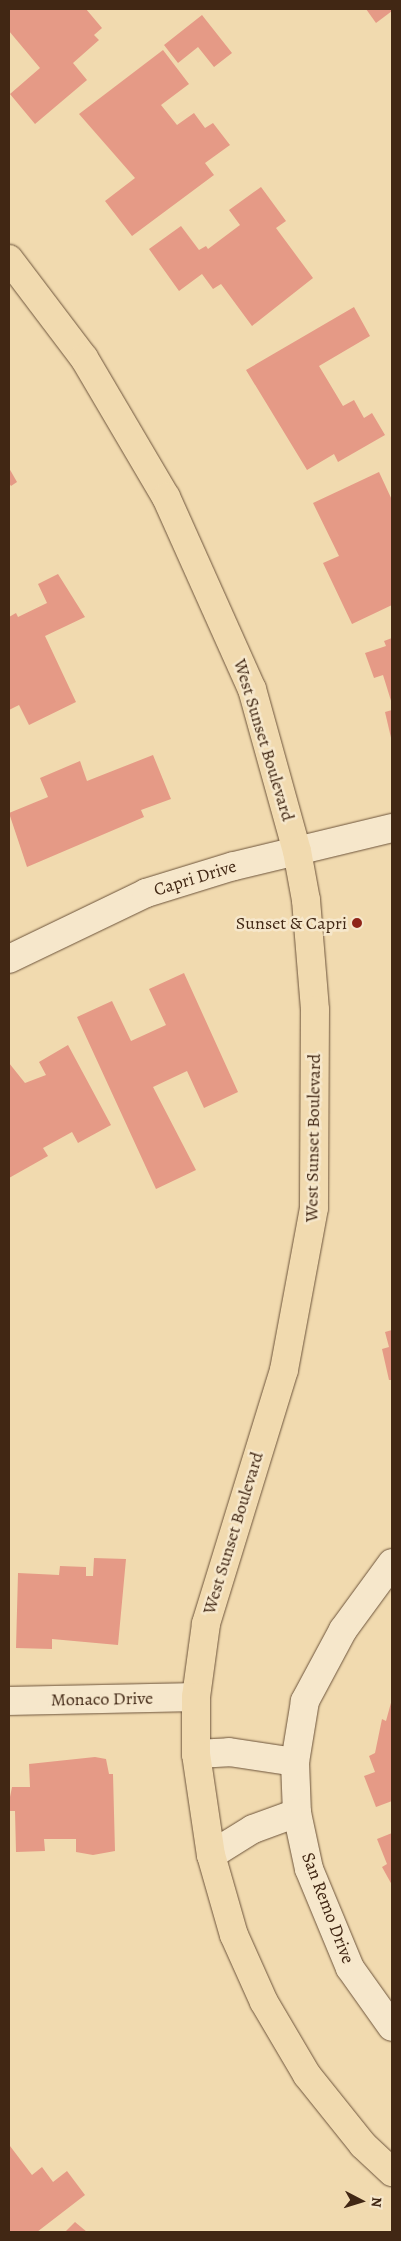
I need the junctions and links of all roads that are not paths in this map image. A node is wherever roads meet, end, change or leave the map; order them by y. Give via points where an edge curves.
1 (9, 259) edge
2 (392, 828) edge
3 (297, 851) junction
4 (9, 959) edge
5 (392, 1562) edge
6 (196, 1697) junction
7 (9, 1701) edge
8 (196, 1754) junction
9 (295, 1762) junction
10 (297, 1813) junction
11 (211, 1855) junction
12 (392, 2027) edge
13 (392, 2172) edge

1 - 3 main road, West Sunset Boulevard via 84,358 166,497 252,689
2 - 3 street, Capri Drive
3 - 4 street, Capri Drive via 146,894
3 - 6 main road, West Sunset Boulevard via 306,900 314,1010 314,1208 284,1370 206,1624
5 - 9 street via 343,1630 305,1701
6 - 7 street, Monaco Drive
6 - 8 main road, West Sunset Boulevard
8 - 9 street via 229,1752
8 - 11 main road, West Sunset Boulevard
9 - 10 street
10 - 11 street via 253,1829
10 - 12 street, San Remo Drive via 309,1869 350,1968
11 - 13 main road, West Sunset Boulevard via 234,1935 269,2010 306,2075 363,2145

